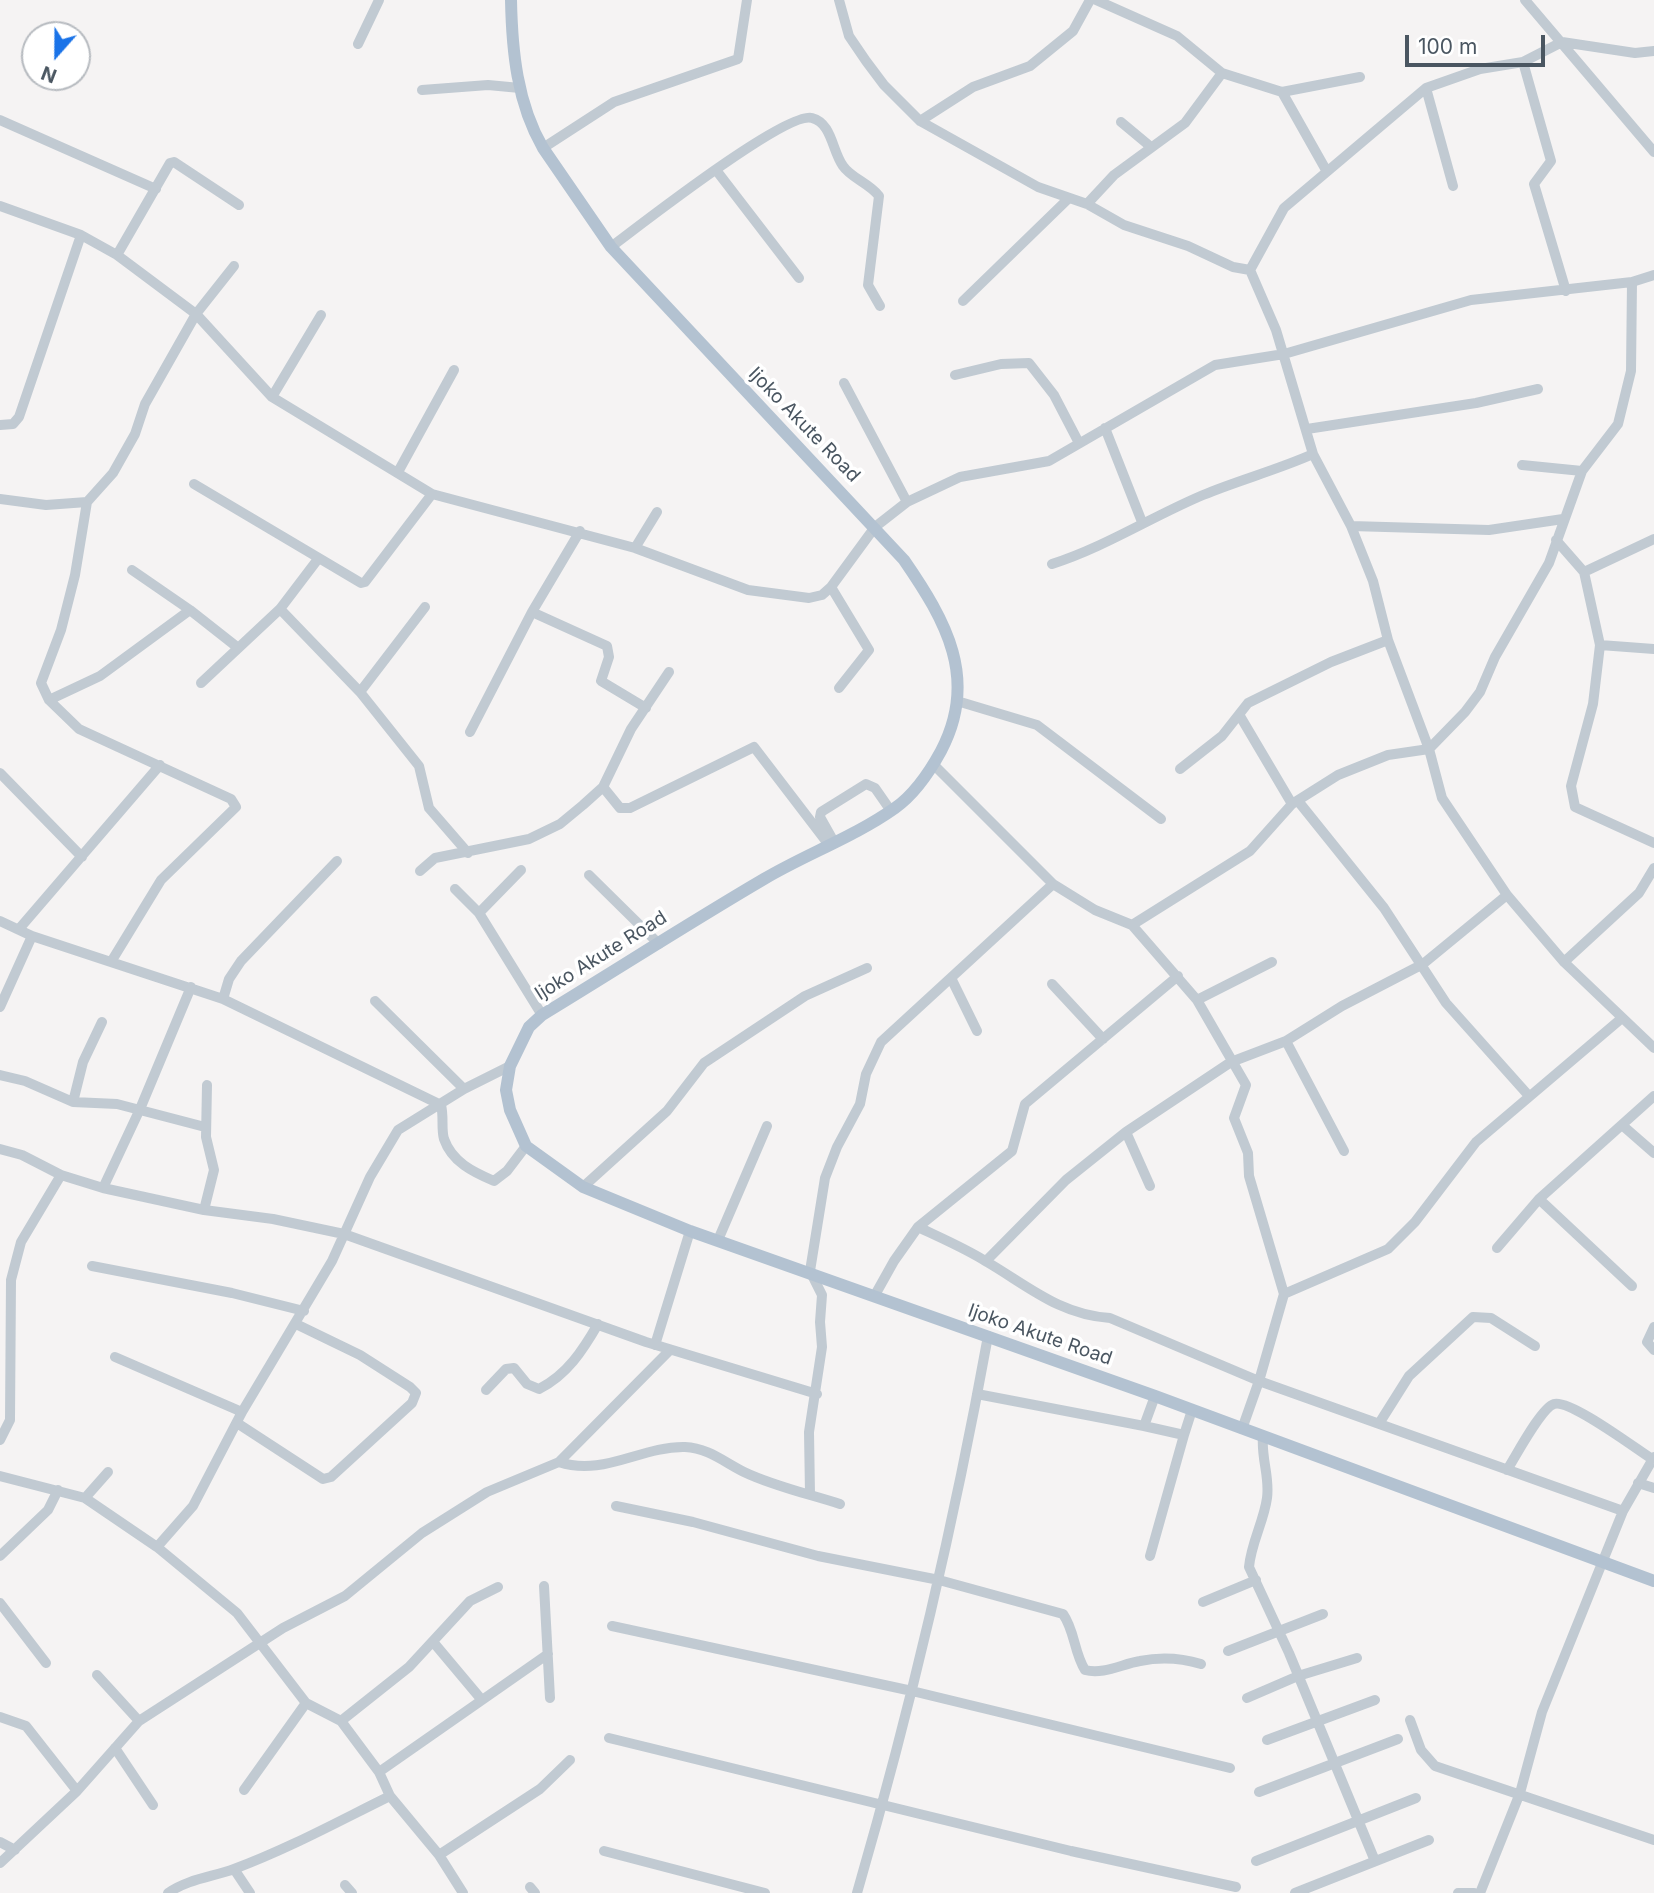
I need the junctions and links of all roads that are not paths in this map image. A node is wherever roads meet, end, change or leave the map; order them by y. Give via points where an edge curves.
1 (379, 0) edge
2 (511, 0) edge
3 (747, 0) edge
4 (839, 0) edge
5 (1093, 0) edge
6 (1525, 0) edge
7 (1562, 42) junction
8 (358, 44) dead end
9 (1654, 51) edge
10 (1523, 62) junction
11 (1222, 74) junction
12 (1360, 77) dead end
13 (520, 88) junction
14 (1426, 88) junction
15 (422, 90) dead end
16 (1282, 92) junction
17 (0, 120) edge
18 (920, 121) junction
19 (1121, 122) dead end
20 (1152, 147) junction
21 (543, 148) junction
22 (1654, 152) edge
23 (716, 170) junction
24 (1326, 170) junction
25 (1453, 186) dead end
26 (156, 189) junction
27 (1068, 199) junction
28 (1087, 204) junction
29 (239, 205) dead end
30 (0, 206) edge
31 (81, 234) junction
32 (611, 247) junction
33 (117, 255) junction
34 (234, 266) dead end
35 (1250, 270) junction
36 (1654, 275) edge
37 (799, 278) dead end
38 (1632, 282) junction
39 (1566, 291) junction
40 (963, 301) dead end
41 (880, 306) dead end
42 (196, 314) junction
43 (321, 315) dead end
44 (1284, 354) junction
45 (454, 370) dead end
46 (955, 375) dead end
47 (844, 383) dead end
48 (1538, 389) dead end
49 (272, 397) junction
50 (0, 425) edge
51 (1105, 428) junction
52 (1307, 429) junction
53 (1079, 443) junction
54 (1313, 454) junction
55 (1522, 465) dead end
56 (1582, 471) junction
57 (398, 472) junction
58 (194, 484) dead end
59 (432, 494) junction
60 (0, 499) edge
61 (87, 502) junction
62 (908, 502) junction
63 (657, 512) dead end
64 (1563, 519) junction
65 (1142, 522) junction
66 (1351, 526) junction
67 (875, 527) junction
68 (580, 531) junction
69 (1654, 539) edge
70 (1556, 540) junction
71 (635, 548) junction
72 (318, 559) junction
73 (1052, 564) dead end
74 (132, 570) dead end
75 (1584, 572) junction
76 (831, 587) junction
77 (425, 607) dead end
78 (280, 608) junction
79 (190, 610) junction
80 (532, 612) junction
81 (1388, 640) junction
82 (1600, 645) junction
83 (237, 648) junction
84 (1654, 649) edge
85 (669, 672) dead end
86 (201, 683) dead end
87 (839, 688) dead end
88 (360, 692) junction
89 (49, 700) junction
90 (957, 701) junction
91 (646, 708) junction
92 (1240, 716) junction
93 (470, 732) dead end
94 (1429, 748) junction
95 (160, 765) junction
96 (934, 765) junction
97 (1180, 769) dead end
98 (0, 773) edge
99 (603, 787) junction
100 (1295, 803) junction
101 (891, 811) junction
102 (1161, 819) dead end
103 (832, 843) junction
104 (1654, 843) edge
105 (468, 853) junction
106 (82, 857) junction
107 (337, 861) dead end
108 (1654, 868) edge
109 (520, 870) dead end
110 (420, 872) dead end
111 (589, 875) dead end
112 (1053, 884) junction
113 (455, 889) dead end
114 (1507, 895) junction
115 (479, 913) junction
116 (0, 921) edge
117 (1132, 925) junction
118 (19, 929) junction
119 (32, 936) junction
120 (659, 944) junction
121 (111, 962) junction
122 (1272, 962) dead end
123 (1564, 962) junction
124 (1423, 964) junction
125 (867, 968) dead end
126 (1178, 976) junction
127 (952, 980) junction
128 (1052, 984) dead end
129 (191, 987) junction
130 (223, 999) junction
131 (1196, 1000) junction
132 (375, 1001) dead end
133 (0, 1007) edge
134 (542, 1015) junction
135 (1622, 1018) junction
136 (102, 1022) dead end
137 (977, 1031) dead end
138 (1103, 1039) junction
139 (1286, 1041) junction
140 (1654, 1048) edge
141 (1231, 1062) junction
142 (510, 1066) junction
143 (0, 1075) edge
144 (207, 1085) dead end
145 (464, 1089) junction
146 (1529, 1096) junction
147 (1654, 1096) edge
148 (73, 1102) junction
149 (441, 1105) junction
150 (141, 1109) junction
151 (1622, 1125) junction
152 (767, 1126) dead end
153 (205, 1127) junction
154 (1126, 1132) junction
155 (526, 1146) junction
156 (0, 1149) edge
157 (1344, 1151) dead end
158 (1654, 1153) edge
159 (61, 1175) junction
160 (1150, 1186) dead end
161 (583, 1187) junction
162 (103, 1188) junction
163 (1539, 1199) junction
164 (204, 1210) junction
165 (918, 1227) junction
166 (690, 1231) junction
167 (344, 1234) junction
168 (718, 1240) junction
169 (1497, 1248) dead end
170 (986, 1261) junction
171 (92, 1266) dead end
172 (810, 1271) junction
173 (1632, 1286) dead end
174 (1284, 1294) junction
175 (875, 1295) junction
176 (304, 1311) junction
177 (296, 1324) junction
178 (598, 1324) junction
179 (1654, 1327) edge
180 (988, 1336) junction
181 (655, 1345) junction
182 (1535, 1346) dead end
183 (670, 1350) junction
184 (1654, 1350) edge
185 (115, 1357) dead end
186 (1259, 1381) junction
187 (486, 1390) dead end
188 (817, 1394) junction
189 (977, 1394) junction
190 (1155, 1396) junction
191 (1192, 1410) junction
192 (242, 1412) junction
193 (1380, 1422) junction
194 (237, 1423) junction
195 (1144, 1426) junction
196 (1242, 1429) junction
197 (1184, 1435) junction
198 (1263, 1437) junction
199 (0, 1440) edge
200 (1653, 1458) edge
201 (559, 1462) junction
202 (1507, 1469) junction
203 (108, 1472) dead end
204 (0, 1476) edge
205 (1638, 1483) junction
206 (1654, 1488) edge
207 (58, 1490) junction
208 (810, 1494) junction
209 (85, 1498) junction
210 (840, 1504) dead end
211 (616, 1506) dead end
212 (1623, 1511) junction
213 (157, 1547) junction
214 (0, 1556) edge
215 (1150, 1556) dead end
216 (1603, 1562) junction
217 (939, 1580) junction
218 (1256, 1580) junction
219 (1654, 1581) edge
220 (544, 1586) dead end
221 (498, 1587) dead end
222 (1203, 1602) dead end
223 (0, 1603) edge
224 (1323, 1614) dead end
225 (612, 1626) dead end
226 (1279, 1631) junction
227 (262, 1643) junction
228 (433, 1643) junction
229 (1228, 1651) dead end
230 (548, 1654) junction
231 (1357, 1658) dead end
232 (46, 1663) dead end
233 (1201, 1664) dead end
234 (97, 1675) dead end
235 (1298, 1676) junction
236 (912, 1690) junction
237 (550, 1698) dead end
238 (1247, 1698) dead end
239 (481, 1699) junction
240 (1375, 1700) dead end
241 (306, 1703) junction
242 (0, 1717) edge
243 (1316, 1720) junction
244 (1410, 1720) dead end
245 (139, 1721) junction
246 (341, 1721) junction
247 (609, 1738) dead end
248 (1398, 1739) dead end
249 (1267, 1740) dead end
250 (115, 1748) junction
251 (570, 1760) dead end
252 (1333, 1763) junction
253 (1230, 1768) dead end
254 (379, 1772) junction
255 (244, 1790) dead end
256 (77, 1791) junction
257 (1259, 1792) dead end
258 (1520, 1793) junction
259 (390, 1796) junction
260 (1416, 1798) dead end
261 (883, 1804) junction
262 (153, 1805) dead end
263 (1359, 1820) junction
264 (1429, 1840) dead end
265 (1654, 1840) edge
266 (0, 1842) edge
267 (15, 1850) junction
268 (604, 1851) dead end
269 (439, 1855) junction
270 (1255, 1861) dead end
271 (1375, 1861) junction
272 (0, 1863) edge
273 (234, 1869) junction
274 (1236, 1887) dead end
275 (168, 1893) edge
276 (250, 1893) edge
277 (463, 1893) edge
278 (765, 1893) edge
279 (857, 1893) edge
280 (1295, 1893) edge
281 (1458, 1893) edge
282 (1474, 1893) edge
283 (1480, 1893) edge

1 - 8 street
2 - 13 main road, Ijoko Akute Road
3 - 21 street via 738,59 614,102
4 - 18 street via 849,36 884,85
5 - 11 street via 1177,36
5 - 18 street via 1073,31 1030,66 973,87
6 - 7 street
7 - 9 street via 1635,53
7 - 10 street
7 - 22 street
10 - 14 street via 1480,69
10 - 39 street via 1550,161 1534,184
11 - 16 street
11 - 20 street via 1185,123
12 - 16 street
13 - 15 street via 488,85
13 - 21 main road, Ijoko Akute Road
14 - 24 street
14 - 25 street
16 - 24 street
17 - 26 street
18 - 27 street
19 - 20 street
20 - 28 street via 1114,175
21 - 32 main road, Ijoko Akute Road
23 - 32 street
23 - 37 street
23 - 41 street via 804,117 827,127 843,166 879,196 868,285
24 - 35 street via 1284,208
26 - 29 street via 174,162
26 - 33 street
27 - 28 street
27 - 40 street
28 - 35 street via 1124,225
30 - 31 street
31 - 33 street
31 - 50 street via 19,417 13,424
32 - 67 main road, Ijoko Akute Road
33 - 42 street
34 - 42 street
35 - 44 street
36 - 38 street
38 - 39 street
38 - 56 street via 1631,371 1626,399 1618,424
39 - 44 street via 1471,300
42 - 49 street
42 - 61 street via 145,404 135,434 113,473
43 - 49 street
44 - 51 street via 1215,365
44 - 52 street
45 - 57 street
46 - 53 street via 1029,363 1054,395
47 - 62 street
48 - 52 street
49 - 57 street
51 - 53 street
51 - 65 street
52 - 54 street
53 - 62 street via 1049,461 960,477
54 - 65 street
54 - 66 street
55 - 56 street
56 - 64 street
57 - 59 street
58 - 72 street
59 - 68 street
59 - 72 street via 365,582
60 - 61 street via 46,505
61 - 89 street via 61,630 41,683
62 - 67 street
63 - 71 street
64 - 66 street via 1489,530
64 - 70 street
65 - 73 street via 1094,550
66 - 81 street via 1373,581
67 - 76 street
67 - 90 main road, Ijoko Akute Road via 904,560 942,620 956,662
68 - 71 street
68 - 80 street
69 - 75 street
70 - 75 street
70 - 94 street via 1549,563 1480,692
71 - 76 street via 748,590 809,598
72 - 78 street
74 - 79 street
75 - 82 street
76 - 87 street via 869,650
77 - 88 street
78 - 83 street
78 - 88 street
79 - 83 street
79 - 89 street via 100,676
80 - 91 street via 607,646 609,657 601,681
80 - 93 street
81 - 92 street via 1266,693 1248,703
81 - 94 street
82 - 84 street
82 - 104 street via 1593,704 1571,786 1574,807
83 - 86 street
85 - 91 street
88 - 105 street via 419,766 429,808
89 - 95 street via 79,729
90 - 96 main road, Ijoko Akute Road
90 - 102 street via 1037,725
91 - 99 street via 615,757
92 - 97 street
92 - 100 street
94 - 100 street via 1388,755 1351,770
94 - 114 street via 1442,798
95 - 106 street
95 - 121 street via 231,799 236,807 161,880
96 - 101 main road, Ijoko Akute Road
96 - 112 street
98 - 106 street
99 - 103 street via 620,808 630,808 754,747
99 - 105 street via 559,824 529,839
100 - 117 street via 1250,851
100 - 124 street via 1384,908
101 - 103 main road, Ijoko Akute Road
101 - 103 street via 875,788 866,784 821,812
103 - 120 main road, Ijoko Akute Road
105 - 110 street via 435,858
106 - 118 street
107 - 130 street via 241,961
108 - 123 street via 1639,893
109 - 115 street
111 - 120 street
112 - 117 street via 1095,910
112 - 127 street
113 - 115 street
114 - 123 street
114 - 124 street
115 - 134 street
116 - 118 street
117 - 126 street
118 - 119 street
119 - 121 street
119 - 133 street
120 - 134 main road, Ijoko Akute Road
121 - 129 street
122 - 131 street
123 - 135 street
124 - 139 street
124 - 146 street via 1446,1003
125 - 161 street via 805,996 704,1063 667,1111
126 - 131 street
126 - 138 street
127 - 137 street
127 - 172 street via 874,1052 860,1104 825,1178
128 - 138 street
129 - 130 street
129 - 150 street
130 - 149 street
131 - 141 street
132 - 145 street
134 - 142 main road, Ijoko Akute Road via 529,1027
135 - 140 street
135 - 146 street
136 - 148 street via 83,1062
138 - 165 street via 1025,1104 1012,1151
139 - 141 street
139 - 157 street
141 - 154 street
141 - 174 street via 1246,1085 1234,1118 1248,1153 1249,1176
142 - 145 street
142 - 155 main road, Ijoko Akute Road via 508,1100
143 - 148 street
144 - 153 street
145 - 149 street
146 - 174 street via 1476,1142 1415,1222 1388,1249
147 - 151 street
148 - 150 street
149 - 155 street via 443,1137 453,1155 471,1171 494,1181
149 - 167 street via 398,1130
150 - 153 street
150 - 162 street
151 - 158 street
151 - 163 street
152 - 168 street
153 - 164 street via 214,1170
154 - 160 street
154 - 170 street via 1066,1180
155 - 161 main road, Ijoko Akute Road
156 - 159 street
159 - 162 street
159 - 199 street via 21,1242 11,1280 10,1420
161 - 166 main road, Ijoko Akute Road
162 - 164 street
163 - 169 street
163 - 173 street
164 - 167 street
165 - 170 street
165 - 175 street
166 - 168 main road, Ijoko Akute Road
166 - 181 street
167 - 176 street
167 - 178 street
168 - 172 main road, Ijoko Akute Road
170 - 186 street via 1063,1309 1085,1317 1110,1318
171 - 176 street
172 - 175 main road, Ijoko Akute Road
172 - 188 street via 822,1295
174 - 186 street
175 - 180 main road, Ijoko Akute Road
176 - 177 street
177 - 192 street
177 - 194 street via 360,1355 410,1387 416,1393 412,1403 331,1477 323,1479
178 - 181 street
178 - 187 street via 579,1356 551,1383 539,1390 514,1368 506,1369
179 - 184 street via 1647,1342
180 - 189 street
180 - 190 main road, Ijoko Akute Road
181 - 183 street
182 - 193 street via 1491,1318 1473,1317 1409,1376
183 - 188 street
183 - 201 street
185 - 192 street
186 - 193 street
186 - 196 street
188 - 208 street via 809,1432
189 - 195 street
189 - 217 street
190 - 191 main road, Ijoko Akute Road
190 - 195 street
191 - 196 main road, Ijoko Akute Road
191 - 197 street
192 - 194 street
193 - 202 street
194 - 213 street via 193,1506
195 - 197 street
196 - 198 main road, Ijoko Akute Road
197 - 215 street
198 - 216 main road, Ijoko Akute Road
198 - 218 street via 1267,1500 1249,1567
200 - 202 street via 1577,1410 1553,1404
200 - 205 street
201 - 208 street via 577,1468 673,1448 696,1448 745,1472
201 - 227 street via 487,1492 422,1532 345,1596
202 - 212 street
203 - 209 street
204 - 207 street
205 - 206 street
205 - 212 street
207 - 209 street
207 - 214 street via 48,1510
208 - 210 street
209 - 213 street
211 - 217 street via 804,1553
212 - 216 street
213 - 227 street via 237,1613
216 - 219 main road, Ijoko Akute Road
216 - 258 street via 1542,1712
217 - 233 street via 1063,1614 1085,1670 1094,1673 1158,1659 1182,1658
217 - 236 street
218 - 222 street
218 - 226 street
220 - 230 street
221 - 228 street via 470,1601
223 - 232 street
224 - 226 street
225 - 236 street
226 - 229 street
226 - 235 street
227 - 241 street
227 - 245 street
228 - 239 street
228 - 246 street
230 - 237 street
230 - 239 street
231 - 235 street
234 - 245 street
235 - 238 street
235 - 243 street
236 - 253 street
236 - 261 street
239 - 254 street
240 - 243 street
241 - 246 street
241 - 255 street
242 - 256 street via 26,1726
243 - 249 street
243 - 252 street
244 - 258 street via 1427,1761
245 - 250 street
246 - 254 street
247 - 261 street
248 - 252 street
250 - 256 street
250 - 262 street
251 - 269 street via 540,1789
252 - 257 street
252 - 263 street
254 - 259 street
256 - 267 street
258 - 265 street
258 - 283 street
259 - 269 street
259 - 273 street
260 - 263 street
261 - 274 street
261 - 279 street
263 - 270 street
263 - 271 street
264 - 271 street
266 - 267 street
267 - 272 street
268 - 278 street
269 - 277 street
271 - 280 street
273 - 275 street via 179,1885
273 - 276 street
281 - 282 street

